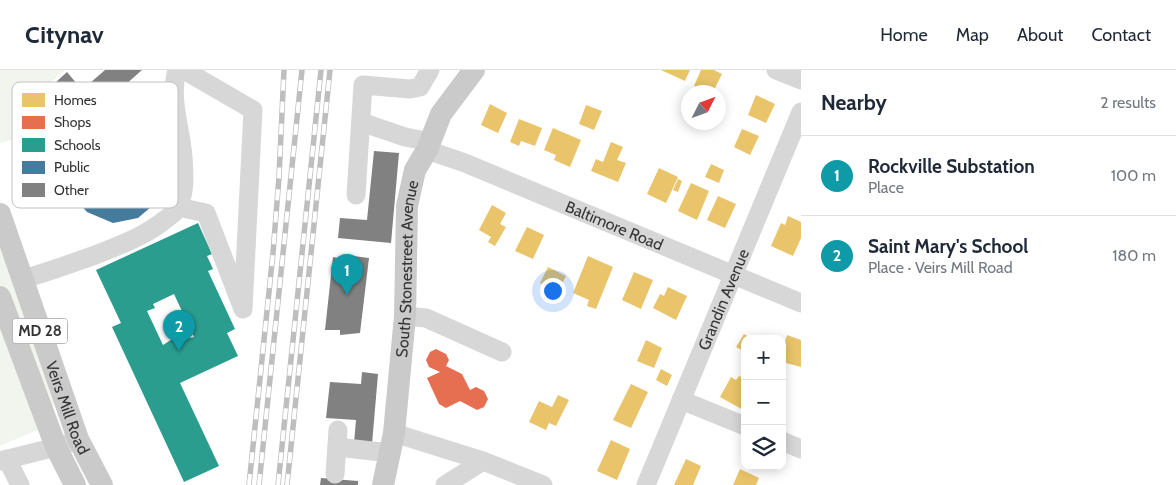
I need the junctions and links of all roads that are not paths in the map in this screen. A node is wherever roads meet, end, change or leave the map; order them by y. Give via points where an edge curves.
1 (184, 70) edge
2 (430, 70) edge
3 (474, 70) edge
4 (776, 70) edge
5 (801, 80) edge
6 (801, 112) edge
7 (178, 118) edge
8 (361, 122) junction
9 (429, 146) junction
10 (356, 196) dead end
11 (178, 207) joint
12 (178, 208) edge
13 (1, 216) edge
14 (734, 274) junction
15 (22, 279) junction
16 (0, 297) edge
17 (801, 303) edge
18 (405, 316) junction
19 (502, 352) dead end
20 (682, 400) junction
21 (743, 425) edge
22 (78, 439) junction
23 (392, 443) junction
24 (786, 443) edge
25 (56, 447) junction
26 (801, 449) edge
27 (3, 460) edge
28 (483, 461) junction
29 (335, 474) dead end
30 (20, 485) edge
31 (75, 485) edge
32 (102, 485) edge
33 (383, 485) edge
34 (445, 485) edge
35 (544, 485) edge
36 (646, 485) edge

1 - 11 street via 253,110 243,309 206,213
2 - 8 street via 420,87 363,86
3 - 9 main road, South Stonestreet Avenue via 441,114
4 - 5 street
6 - 14 street, Grandin Avenue
7 - 11 street via 184,174
8 - 9 street, Baltimore Road
8 - 10 street
9 - 14 street, Baltimore Road
9 - 18 main road, South Stonestreet Avenue via 416,170 407,206
12 - 15 street via 135,240 57,270
13 - 15 main road, Veirs Mill Road / MD 28
14 - 17 street, Baltimore Road
14 - 20 street, Grandin Avenue
15 - 22 main road, Veirs Mill Road / MD 28
16 - 25 main road, Veirs Mill Road / MD 28
18 - 19 street via 426,318
18 - 23 main road, South Stonestreet Avenue
20 - 21 street
20 - 36 street, Grandin Avenue
22 - 25 street
22 - 32 main road, Veirs Mill Road / MD 28
23 - 28 street
23 - 29 street via 338,438
23 - 33 main road, South Stonestreet Avenue
24 - 26 street
25 - 27 street
25 - 31 main road, Veirs Mill Road / MD 28
27 - 30 street
28 - 34 street
28 - 35 street

